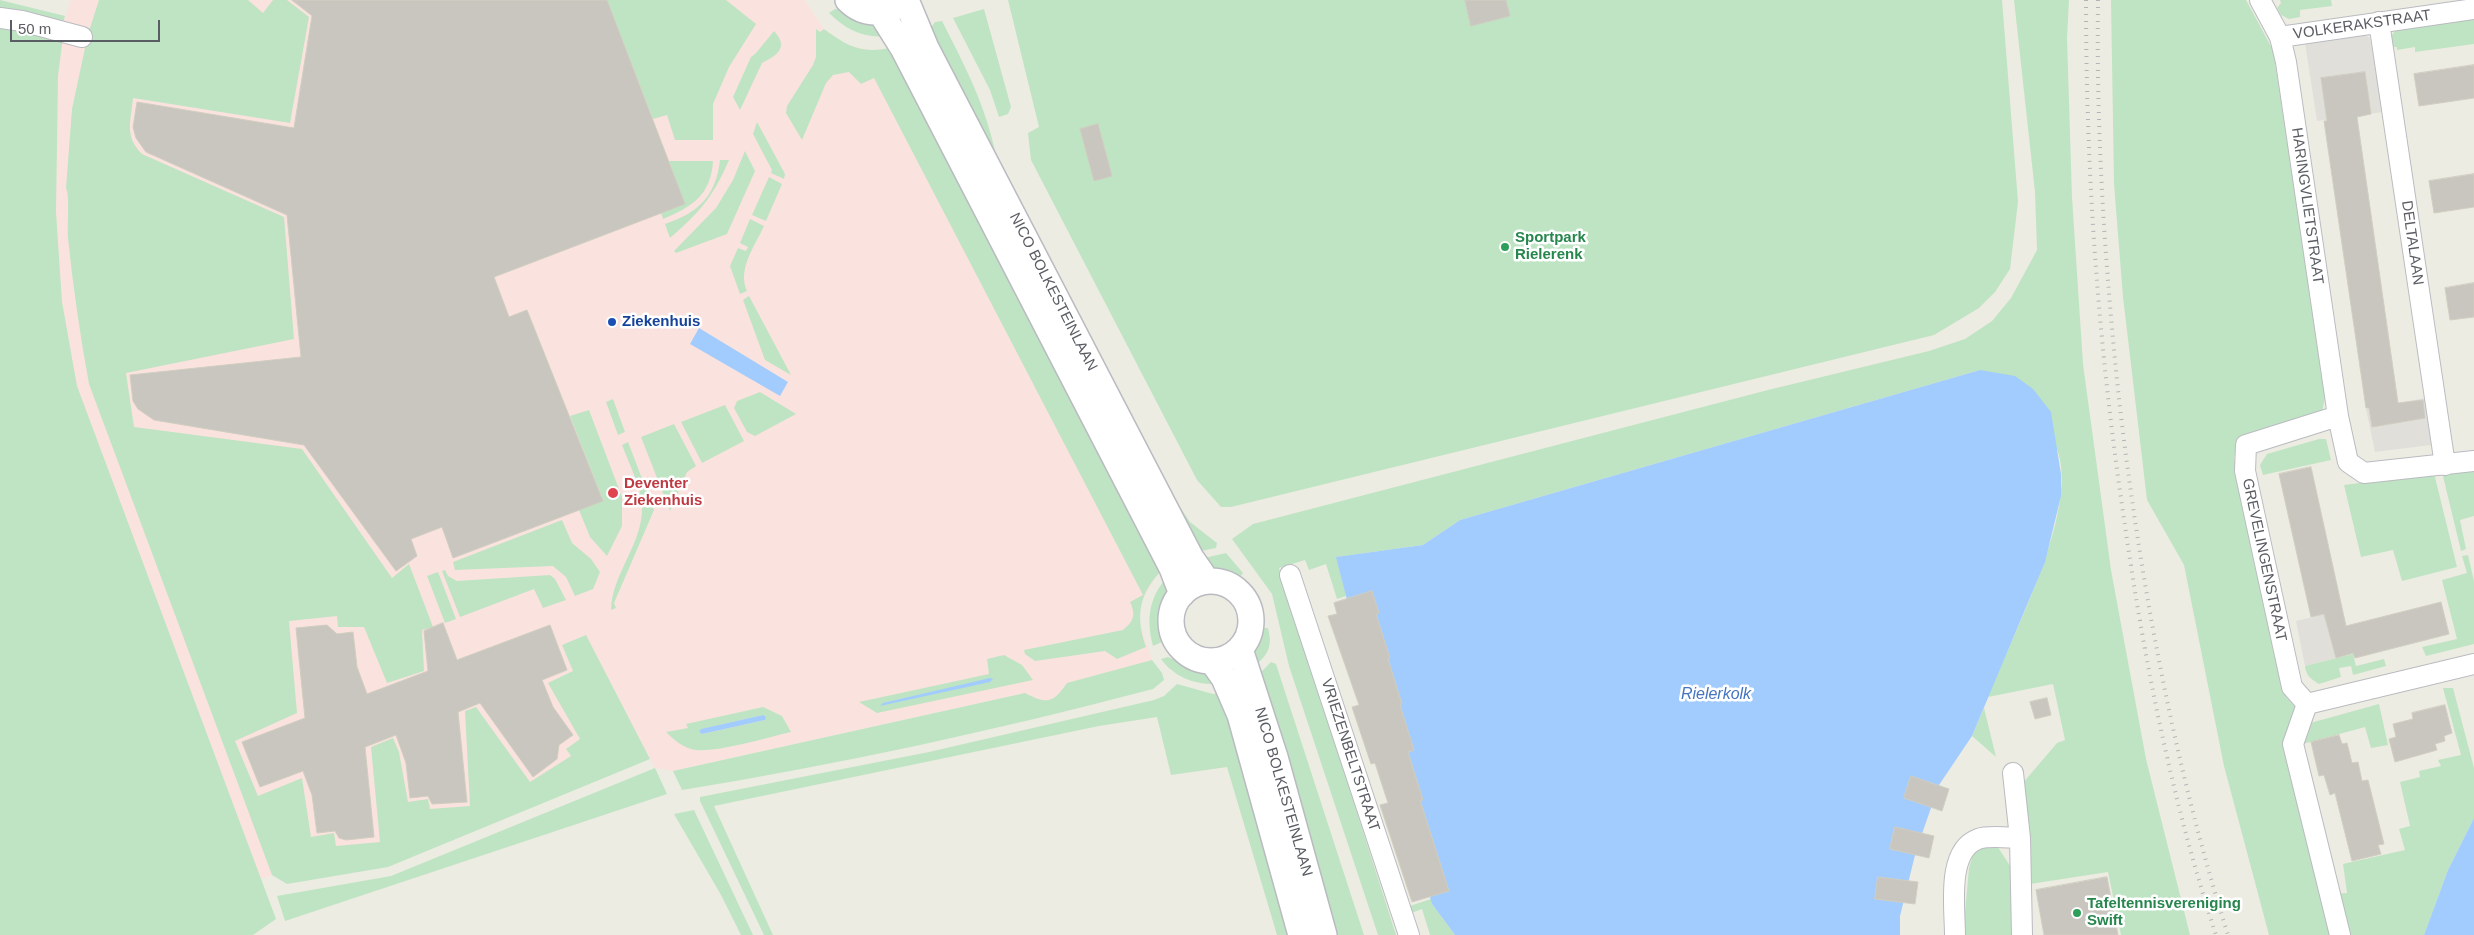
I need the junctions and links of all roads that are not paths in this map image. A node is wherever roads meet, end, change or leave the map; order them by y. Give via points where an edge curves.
1 (848, 0) edge
2 (906, 0) edge
3 (2260, 0) edge
4 (2474, 9) edge
5 (881, 13) junction
6 (0, 18) edge
7 (2379, 22) junction
8 (82, 37) dead end
9 (2280, 38) junction
10 (2338, 416) junction
11 (2474, 461) edge
12 (2445, 465) junction
13 (1290, 575) dead end
14 (1207, 581) junction
15 (1182, 594) junction
16 (1240, 649) junction
17 (1212, 661) junction
18 (2474, 664) edge
19 (2307, 704) junction
20 (2013, 773) dead end
21 (2020, 838) junction
22 (1301, 935) edge
23 (1324, 935) edge
24 (1409, 935) edge
25 (1956, 935) edge
26 (2022, 935) edge
27 (2340, 935) edge

1 - 5 street via 864,11
2 - 5 street
2 - 14 street, NICO BOLKESTEINLAAN via 926,48 1191,558
3 - 9 street, HARINGVLIETSTRAAT
4 - 7 street, VOLKERAKSTRAAT
5 - 15 street, NICO BOLKESTEINLAAN via 908,57 1172,568
6 - 8 street
7 - 9 street, VOLKERAKSTRAAT
7 - 12 street, DELTALAAN
9 - 10 street, HARINGVLIETSTRAAT
10 - 12 street, HARINGVLIETSTRAAT via 2348,462 2364,473
10 - 19 street, GREVELINGENSTRAAT via 2246,445 2245,471 2292,687
11 - 12 street, HARINGVLIETSTRAAT
13 - 24 street, VRIEZENBELTSTRAAT
14 - 15 street
14 - 16 street via 1231,586 1248,604 1251,628
15 - 17 street via 1172,613 1174,635 1179,645 1194,657
16 - 17 street via 1222,660
16 - 23 street, NICO BOLKESTEINLAAN via 1275,757
17 - 22 street, NICO BOLKESTEINLAAN via 1224,678 1240,715
18 - 19 street
19 - 27 street via 2293,744
20 - 21 street
21 - 25 street via 1980,839 1967,845 1960,856 1954,881
21 - 26 street

